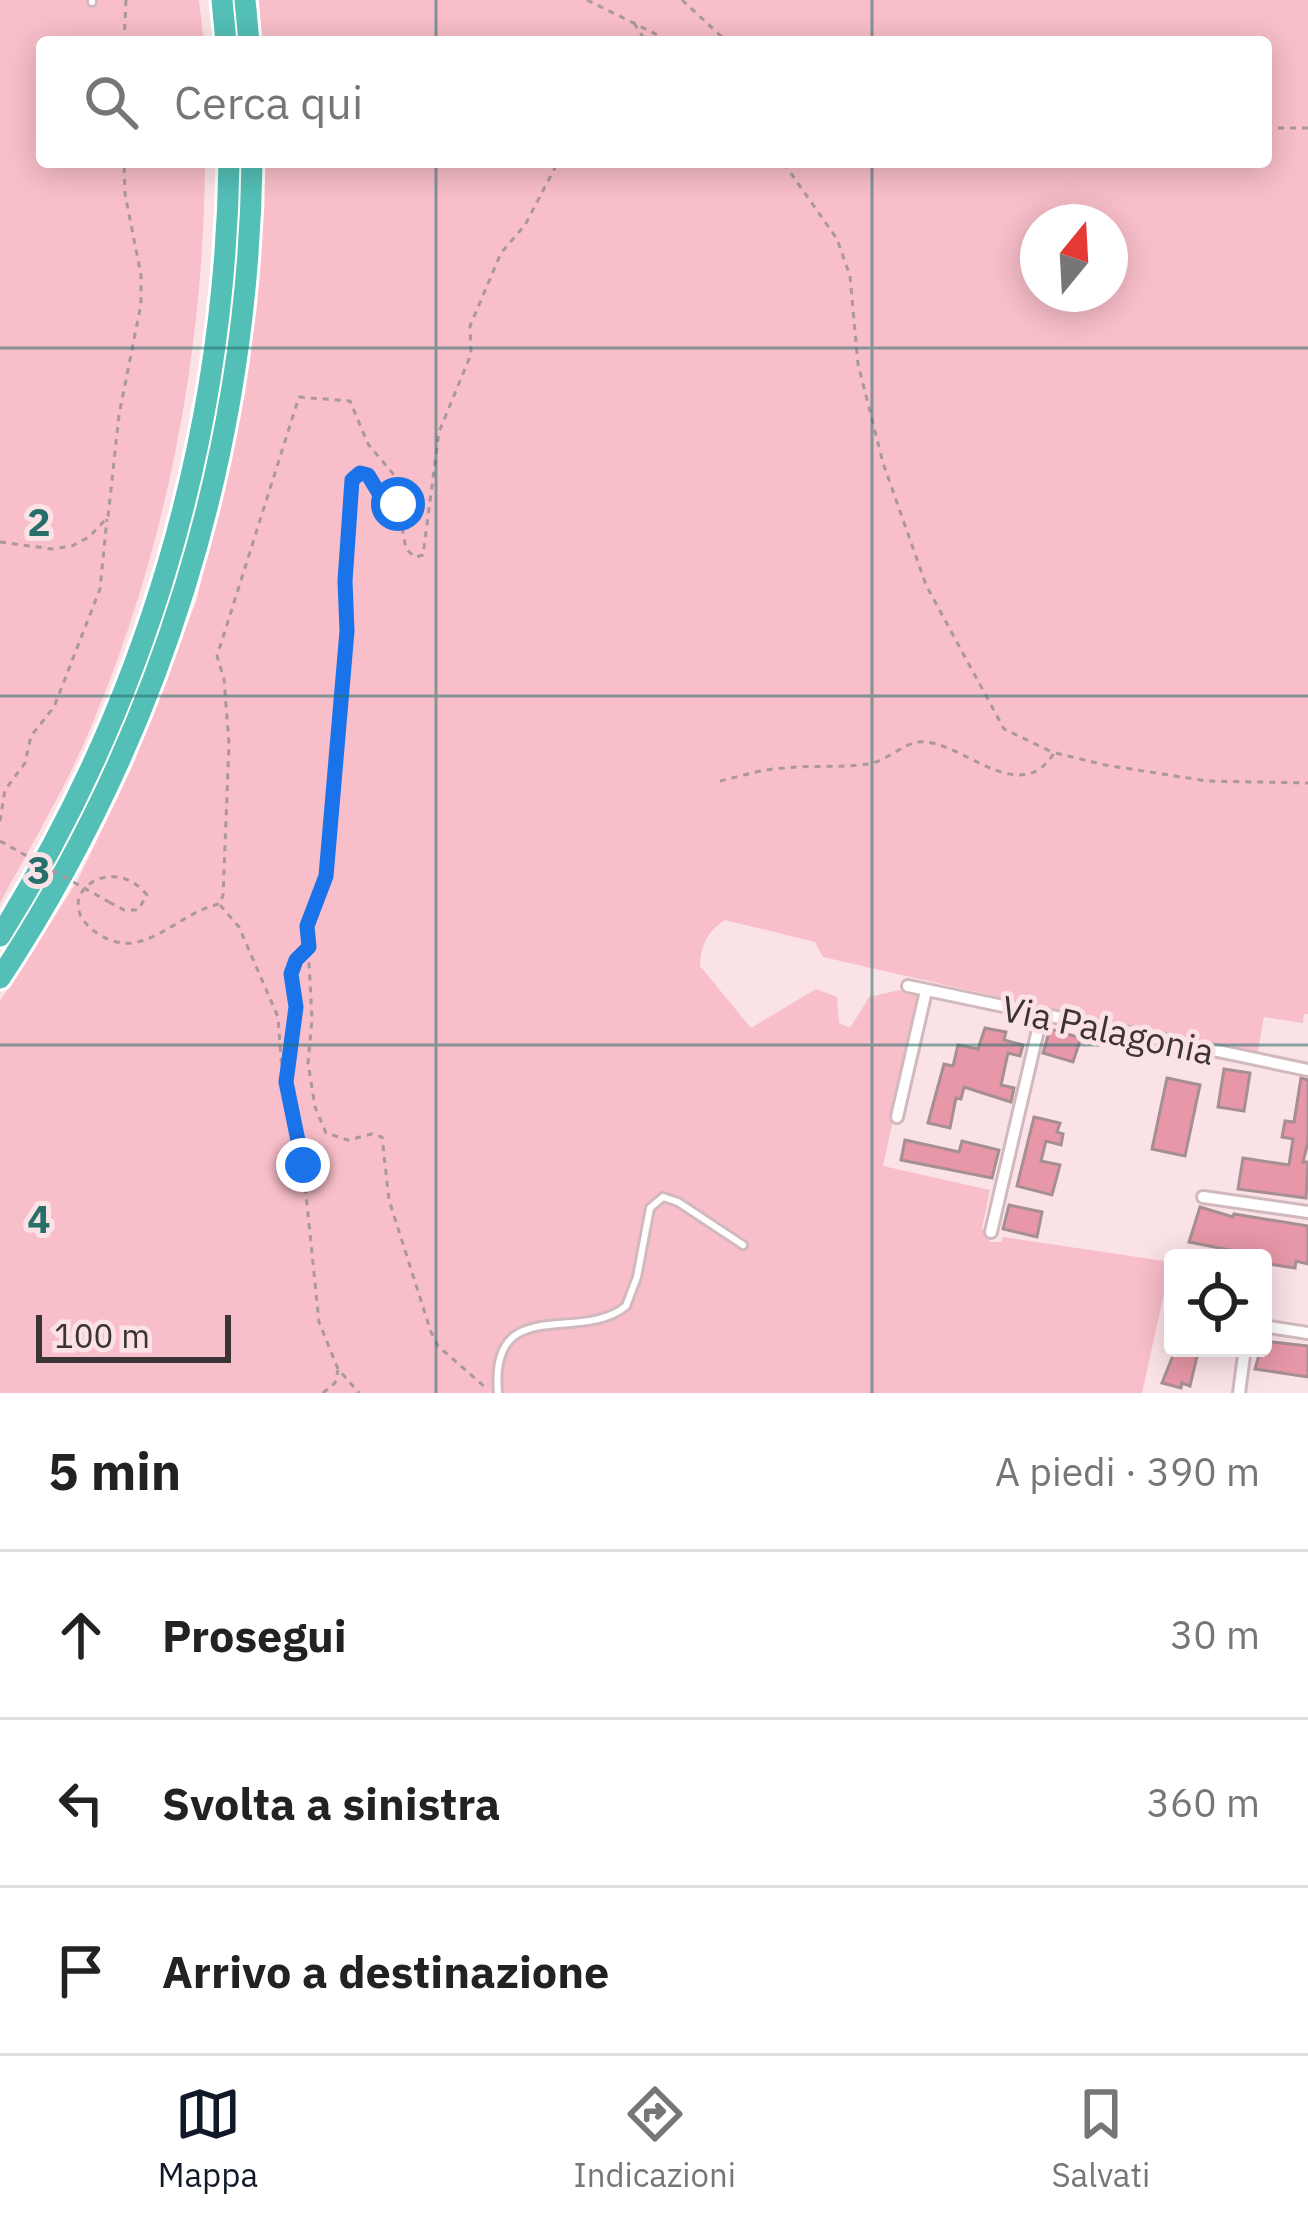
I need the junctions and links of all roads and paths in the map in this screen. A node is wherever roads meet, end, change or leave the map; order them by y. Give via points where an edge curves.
1 (126, 0) edge
2 (222, 0) edge
3 (245, 0) edge
4 (587, 0) edge
5 (682, 0) edge
6 (633, 22) junction
7 (124, 36) edge
8 (225, 36) edge
9 (248, 36) edge
10 (642, 36) edge
11 (660, 36) edge
12 (721, 36) edge
13 (1272, 128) edge
14 (1308, 128) edge
15 (124, 168) edge
16 (229, 168) edge
17 (252, 168) edge
18 (555, 168) edge
19 (787, 168) edge
20 (398, 504) junction
21 (108, 517) junction
22 (0, 542) edge
23 (1054, 753) junction
24 (720, 781) dead end
25 (1308, 783) edge
26 (0, 821) edge
27 (0, 841) edge
28 (219, 904) junction
29 (0, 936) edge
30 (309, 947) junction
31 (0, 978) edge
32 (908, 986) dead end
33 (926, 991) junction
34 (1040, 1017) junction
35 (1308, 1070) edge
36 (286, 1082) junction
37 (897, 1117) dead end
38 (1202, 1197) dead end
39 (1308, 1212) edge
40 (991, 1232) dead end
41 (743, 1245) dead end
42 (1272, 1327) edge
43 (1308, 1333) edge
44 (1244, 1357) edge
45 (338, 1369) junction
46 (322, 1393) edge
47 (359, 1393) edge
48 (495, 1393) edge
49 (1239, 1393) edge

1 - 7 path
2 - 8 highway
3 - 9 highway
4 - 6 path
5 - 12 path
6 - 10 path
6 - 11 path
13 - 14 path
15 - 21 path via 141,304
16 - 29 highway via 213,367 171,559 87,779
17 - 31 highway via 230,404 187,584 107,791
18 - 20 path via 501,254 470,326 471,354 439,432 423,555 406,549
19 - 23 path via 837,238 850,276 862,379 926,585 1004,729
20 - 28 path via 400,482 368,444 350,401 299,397 218,656 229,764
20 - 30 path via 382,498 368,475 352,480 326,876 307,926
21 - 22 path via 71,546
21 - 26 path via 100,589 54,706 5,790
23 - 24 path via 1026,773 998,772 917,742 872,764 786,767
23 - 25 path via 1208,781
27 - 28 path, bridge via 110,902 124,910 139,910 147,896 140,886 101,877 89,884 80,899 81,923 117,945
28 - 36 path via 239,927 274,1002
30 - 36 path via 291,974 296,1007
30 - 48 path via 309,1080 319,1124 336,1138 382,1137 389,1200 431,1332
32 - 33 street, Via Palagonia
33 - 34 street, Via Palagonia
33 - 37 street
34 - 35 street, Via Palagonia
34 - 40 street
36 - 45 path via 303,1165 313,1293
38 - 39 street
41 - 48 lane via 678,1202 656,1200 626,1306 600,1320 542,1323 522,1333 500,1354
42 - 43 street
44 - 49 street
45 - 46 path
45 - 47 path

